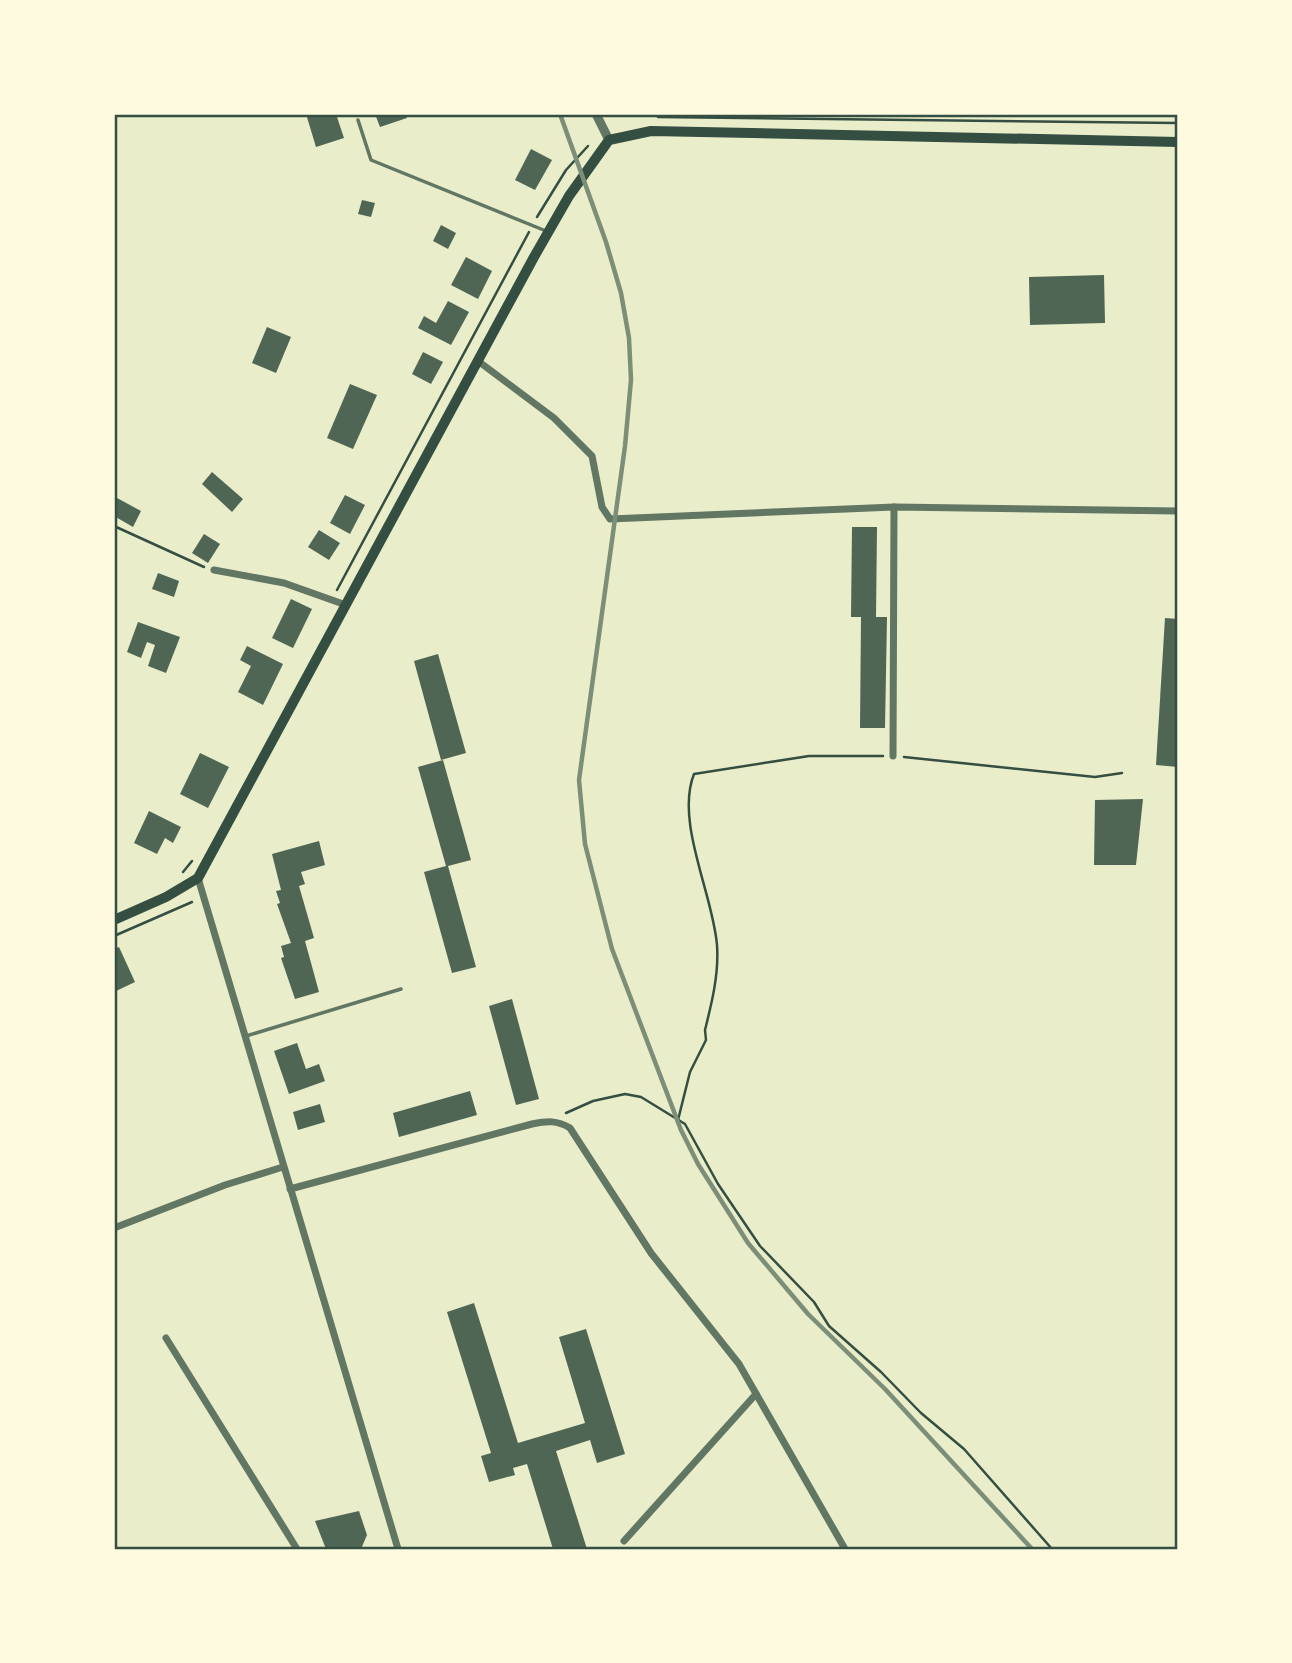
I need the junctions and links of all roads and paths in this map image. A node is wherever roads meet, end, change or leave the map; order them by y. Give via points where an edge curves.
1 (596, 114) edge
2 (646, 119) dead end
3 (358, 120) dead end
4 (1178, 123) edge
5 (608, 137) junction
6 (1178, 142) edge
7 (532, 225) junction
8 (548, 232) junction
9 (478, 360) junction
10 (894, 507) junction
11 (1178, 511) edge
12 (114, 526) edge
13 (214, 570) joint
14 (332, 600) junction
15 (346, 605) junction
16 (893, 756) junction
17 (1122, 774) dead end
18 (196, 856) dead end
19 (180, 876) dead end
20 (198, 878) junction
21 (192, 902) dead end
22 (114, 920) edge
23 (114, 936) edge
24 (401, 989) dead end
25 (244, 1037) junction
26 (678, 1120) junction
27 (555, 1121) junction
28 (283, 1167) junction
29 (290, 1189) junction
30 (114, 1228) edge
31 (166, 1338) dead end
32 (756, 1394) junction
33 (395, 1540) junction
34 (624, 1541) dead end
35 (297, 1549) edge
36 (391, 1549) edge
37 (398, 1549) edge
38 (845, 1549) edge
39 (1052, 1549) edge

1 - 5 street
2 - 4 path
3 - 7 lane via 371,160
5 - 6 main road via 651,131
5 - 7 path via 583,150
5 - 8 main road
7 - 8 lane
7 - 14 path
8 - 9 main road
9 - 10 street via 554,418 592,456 602,507 610,519
9 - 15 main road
10 - 11 street
10 - 16 street
12 - 13 path via 191,564
13 - 14 street via 284,583
14 - 15 street
15 - 20 main road
16 - 17 path via 1095,777
16 - 26 path via 809,756 694,774 689,814 717,943 717,966 706,1040 690,1072
18 - 19 path
20 - 22 main road
20 - 25 street
21 - 23 path
24 - 25 lane
25 - 28 street
26 - 27 path via 641,1097 625,1094 580,1107
26 - 39 path via 685,1124 760,1246 814,1302 830,1326 964,1449
27 - 29 street
27 - 32 street via 570,1128 651,1253 739,1364
28 - 29 street
28 - 30 street
29 - 33 street
31 - 35 street
32 - 34 street
32 - 38 street
33 - 36 street
33 - 37 street

